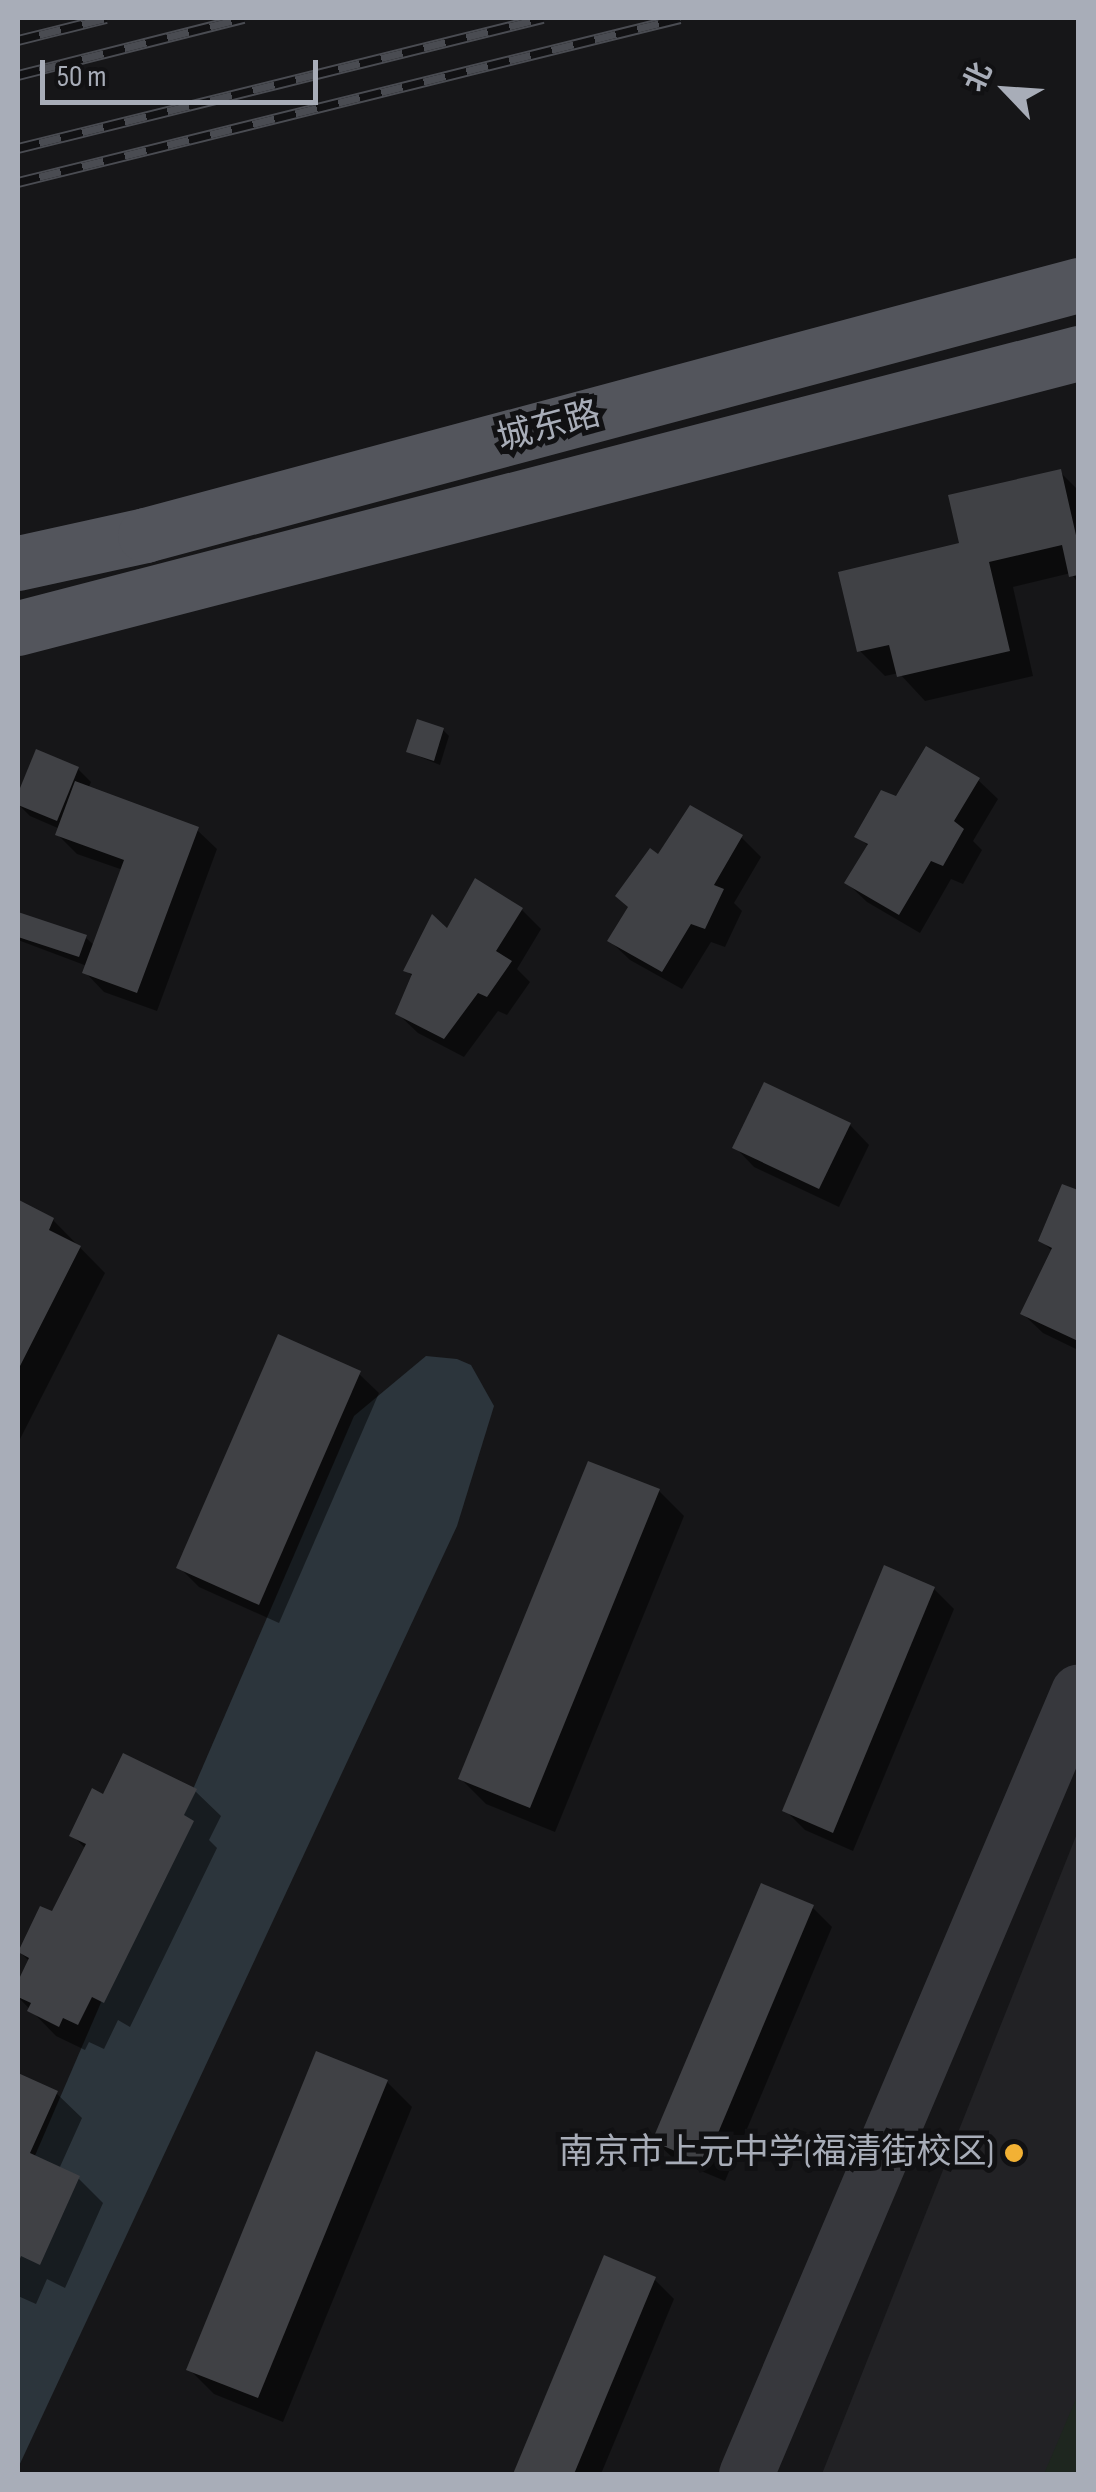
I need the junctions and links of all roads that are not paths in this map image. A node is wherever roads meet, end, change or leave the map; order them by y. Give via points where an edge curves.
1 (1078, 285) edge
2 (1078, 352) edge
3 (18, 563) edge
4 (18, 628) edge
5 (1078, 1692) edge
6 (746, 2474) edge

1 - 3 main road, 城东路 via 145,535
2 - 4 main road, 城东路
5 - 6 street

